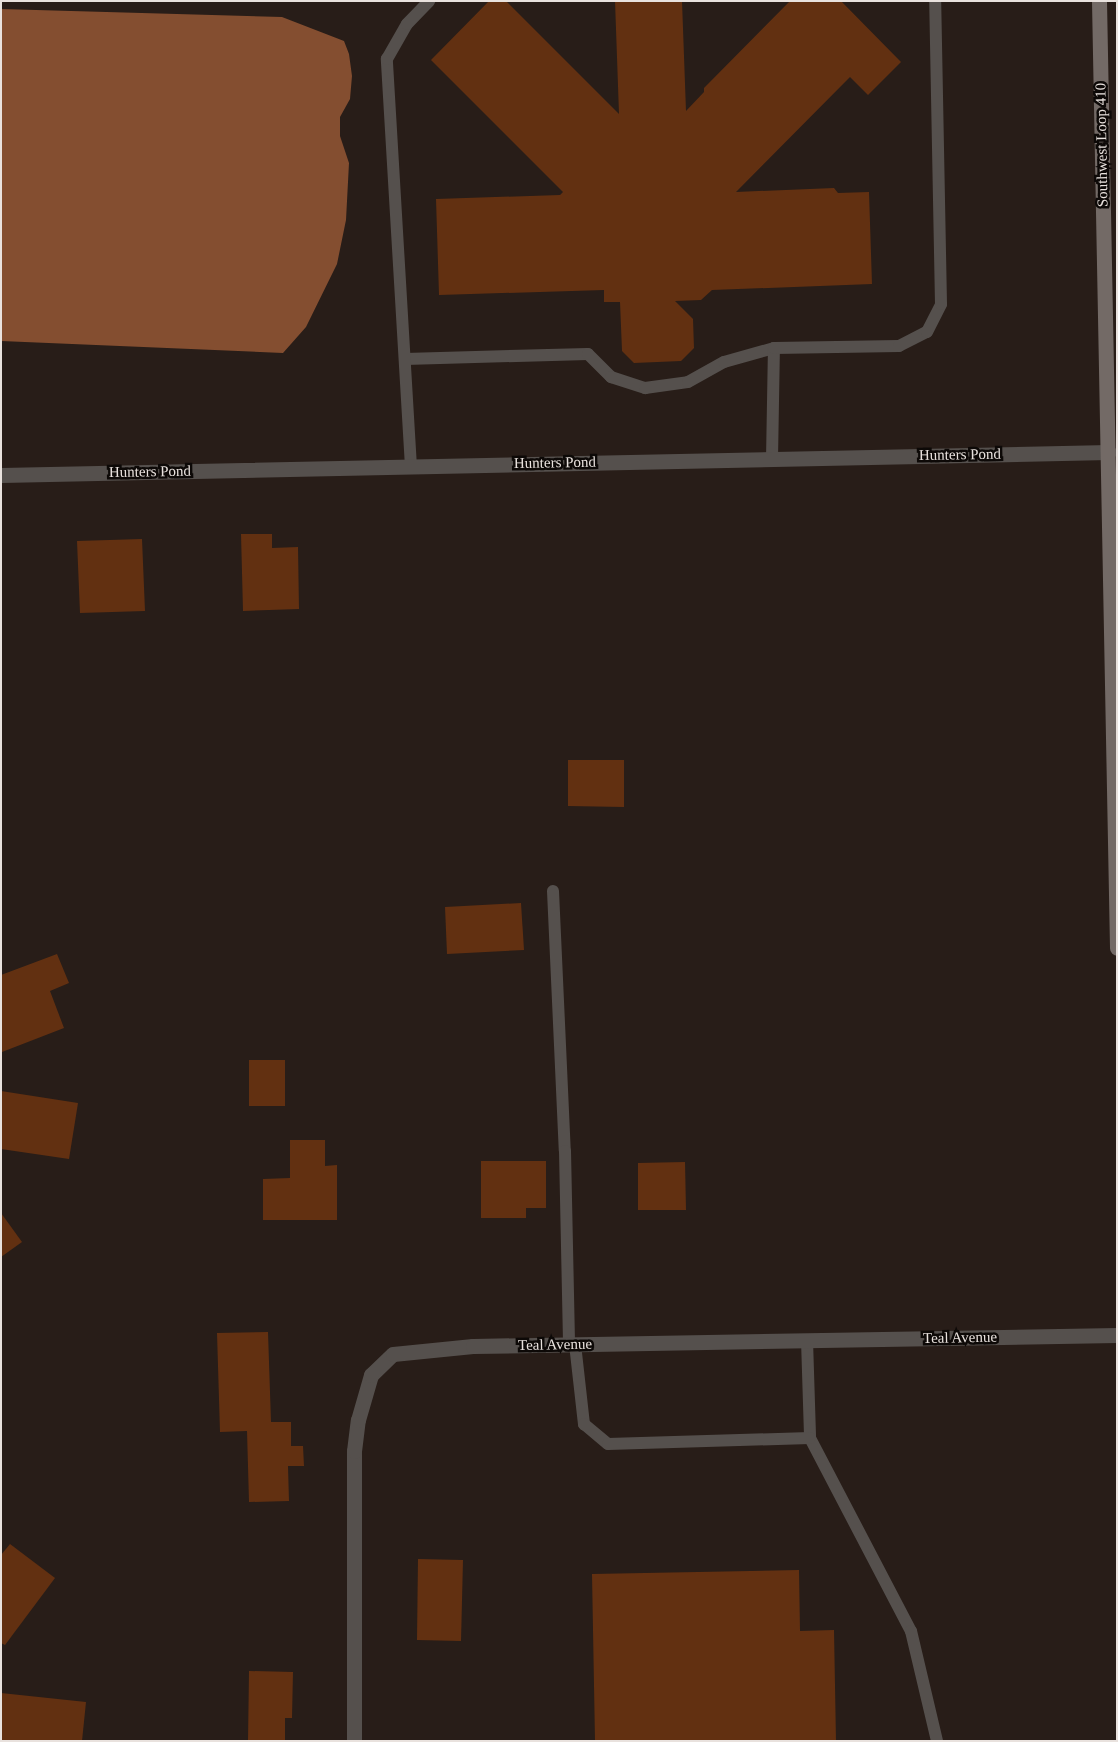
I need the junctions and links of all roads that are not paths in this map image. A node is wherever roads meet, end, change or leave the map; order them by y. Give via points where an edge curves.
1 (429, 1) edge
2 (935, 1) edge
3 (1099, 1) edge
4 (774, 348) junction
5 (405, 359) junction
6 (1109, 452) junction
7 (772, 459) junction
8 (411, 466) junction
9 (1, 475) edge
10 (553, 891) dead end
11 (1117, 948) edge
12 (1117, 1335) edge
13 (807, 1340) junction
14 (572, 1344) junction
15 (810, 1438) junction
16 (354, 1741) edge
17 (937, 1741) edge

1 - 5 lane via 407,24 387,59
2 - 4 lane via 941,304 927,332 899,346
3 - 6 main road, Southwest Loop 410
4 - 5 lane via 724,362 688,382 645,388 611,377 588,354
4 - 7 lane
5 - 8 lane
6 - 7 street, Hunters Pond
6 - 11 main road, Southwest Loop 410
7 - 8 street, Hunters Pond
8 - 9 street, Hunters Pond
10 - 14 lane
12 - 13 street, Teal Avenue
13 - 14 street, Teal Avenue
13 - 15 lane
14 - 15 lane via 584,1424 608,1444
14 - 16 street, Teal Avenue via 411,1350 393,1354 371,1375 358,1420 354,1451
15 - 17 lane via 912,1631

